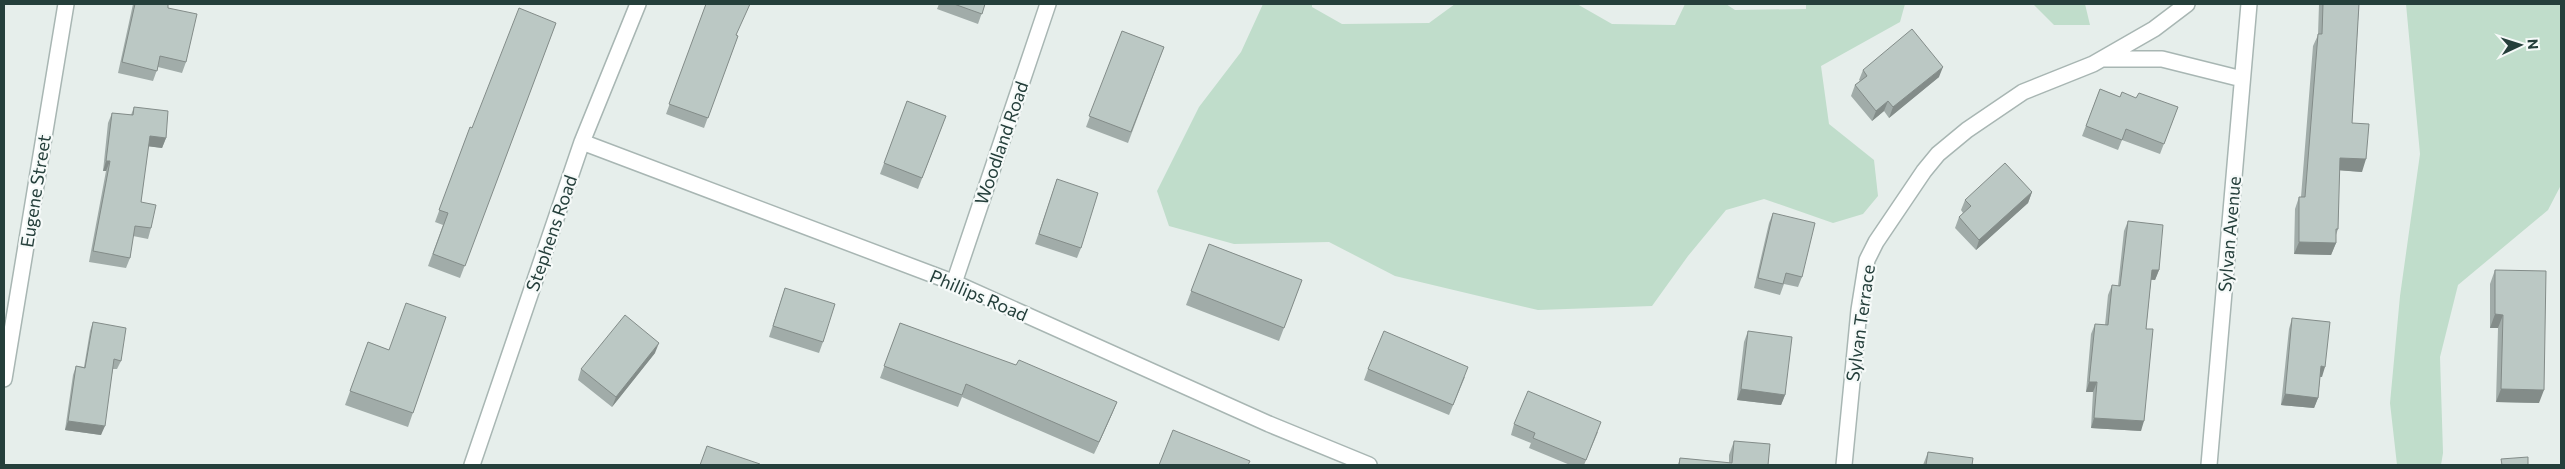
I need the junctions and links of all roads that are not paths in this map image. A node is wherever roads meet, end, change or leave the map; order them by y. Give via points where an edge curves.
1 (66, 4) edge
2 (638, 4) edge
3 (1048, 4) edge
4 (2187, 4) edge
5 (2249, 4) edge
6 (2102, 59) junction
7 (2242, 79) junction
8 (582, 142) junction
9 (954, 283) junction
10 (4, 379) edge
11 (472, 465) edge
12 (1369, 465) edge
13 (1844, 465) edge
14 (2209, 465) edge

1 - 10 street, Eugene Street
2 - 8 street, Stephens Road
3 - 9 street, Woodland Road
4 - 6 street, Sylvan Terrace via 2154,29
5 - 7 street, Sylvan Avenue
6 - 7 street, Sylvan Terrace via 2162,59
6 - 13 street, Sylvan Terrace via 2032,87 1952,142 1924,171 1876,242 1863,276
7 - 14 street, Sylvan Avenue
8 - 9 street, Phillips Road
8 - 11 street, Stephens Road
9 - 12 street, Phillips Road

